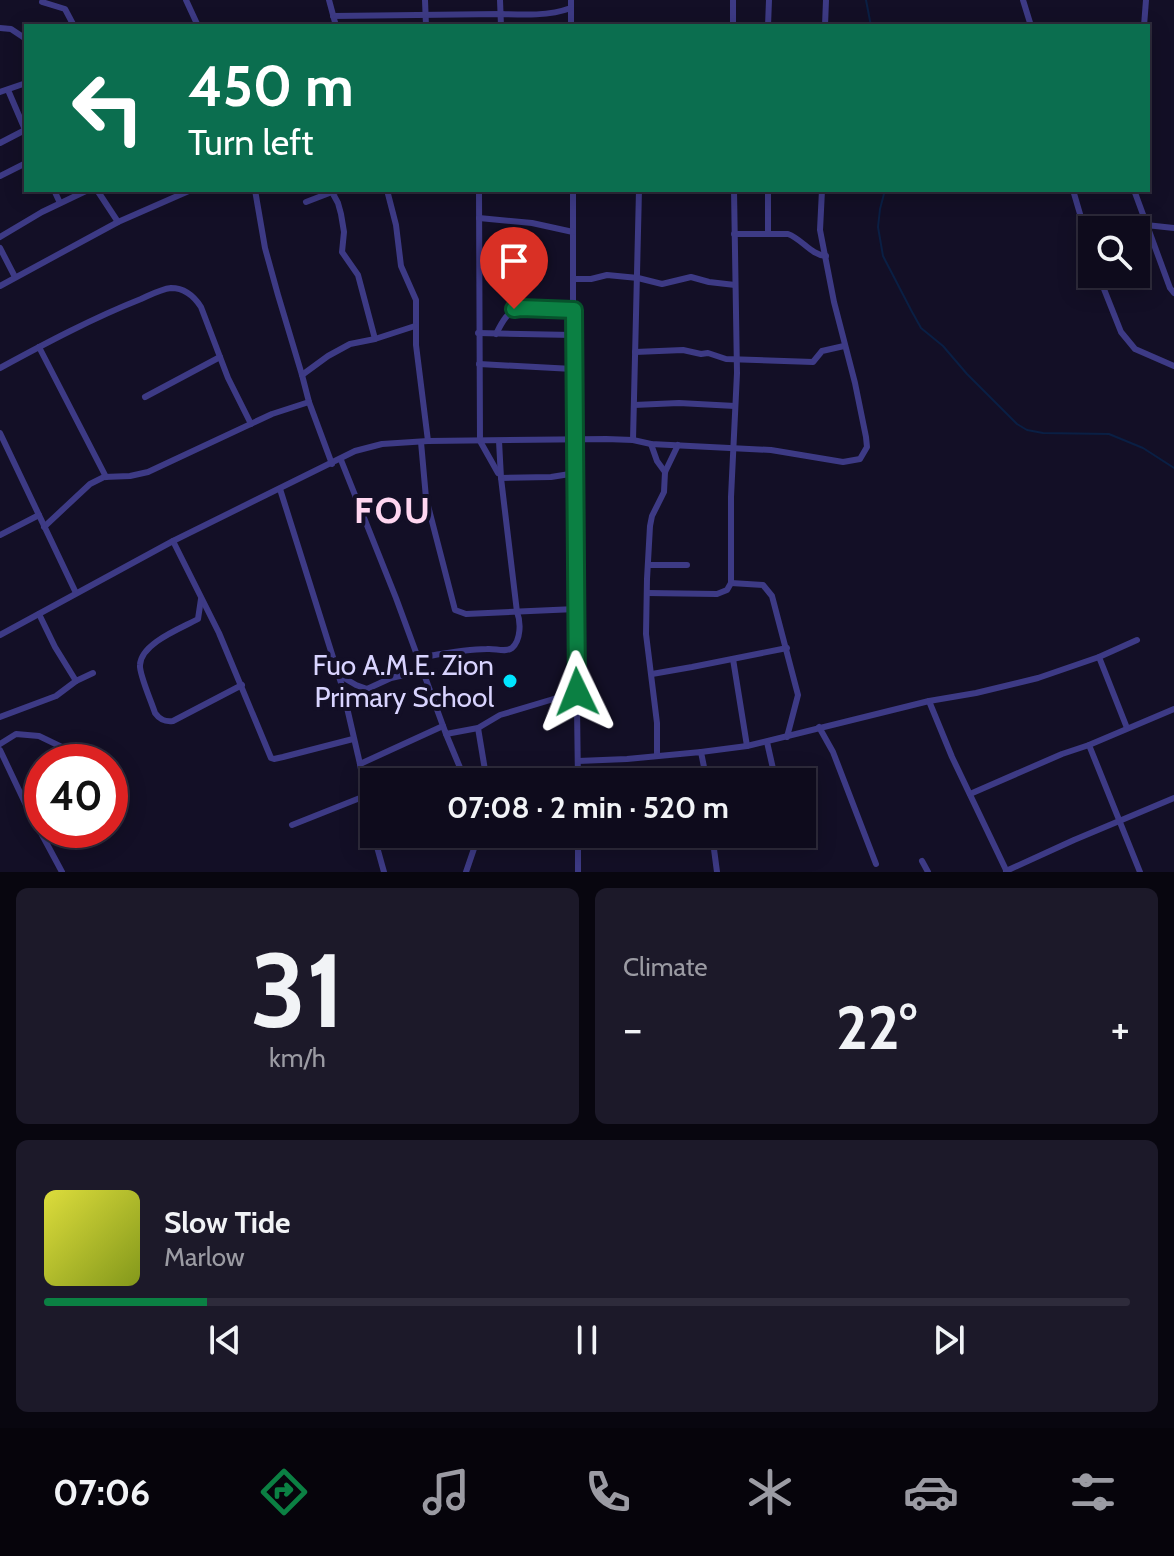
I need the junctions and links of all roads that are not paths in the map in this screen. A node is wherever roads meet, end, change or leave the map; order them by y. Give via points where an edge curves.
1 (72, 0) edge
2 (186, 0) edge
3 (329, 0) edge
4 (425, 0) edge
5 (500, 0) edge
6 (733, 0) edge
7 (769, 0) edge
8 (826, 0) edge
9 (1023, 0) edge
10 (1146, 0) edge
11 (42, 2) dead end
12 (571, 4) edge
13 (65, 9) junction
14 (501, 14) junction
15 (425, 15) junction
16 (333, 16) junction
17 (73, 24) edge
18 (197, 24) edge
19 (335, 24) edge
20 (426, 24) edge
21 (501, 24) edge
22 (733, 24) edge
23 (768, 24) edge
24 (825, 24) edge
25 (1030, 24) edge
26 (1144, 24) edge
27 (0, 28) edge
28 (24, 38) edge
29 (24, 84) edge
30 (8, 90) junction
31 (0, 92) edge
32 (24, 126) edge
33 (24, 132) edge
34 (0, 143) edge
35 (24, 164) edge
36 (0, 176) edge
37 (55, 192) edge
38 (84, 192) edge
39 (98, 192) edge
40 (186, 192) edge
41 (255, 192) edge
42 (332, 192) joint
43 (388, 192) edge
44 (479, 192) edge
45 (573, 192) edge
46 (639, 192) edge
47 (734, 192) edge
48 (768, 192) edge
49 (822, 192) edge
50 (1074, 192) edge
51 (1135, 192) edge
52 (306, 202) dead end
53 (60, 203) junction
54 (1081, 216) edge
55 (1143, 216) edge
56 (479, 218) junction
57 (118, 222) junction
58 (1150, 225) edge
59 (1174, 228) edge
60 (573, 232) junction
61 (768, 233) junction
62 (734, 234) junction
63 (1150, 236) edge
64 (0, 237) edge
65 (0, 248) edge
66 (826, 256) junction
67 (15, 277) junction
68 (638, 278) junction
69 (574, 279) junction
70 (735, 285) junction
71 (0, 286) edge
72 (1104, 288) edge
73 (1174, 293) edge
74 (574, 310) junction
75 (415, 326) junction
76 (478, 333) junction
77 (496, 334) junction
78 (573, 335) junction
79 (375, 339) junction
80 (844, 346) junction
81 (39, 347) junction
82 (635, 352) junction
83 (220, 357) junction
84 (736, 360) junction
85 (479, 364) junction
86 (1174, 366) edge
87 (0, 368) edge
88 (573, 369) junction
89 (302, 375) junction
90 (145, 397) dead end
91 (309, 402) junction
92 (634, 405) junction
93 (735, 406) junction
94 (251, 424) junction
95 (1, 437) edge
96 (576, 440) junction
97 (633, 440) junction
98 (480, 441) junction
99 (499, 441) junction
100 (424, 442) junction
101 (651, 444) junction
102 (678, 445) junction
103 (734, 447) junction
104 (341, 460) junction
105 (332, 464) junction
106 (665, 472) junction
107 (576, 473) junction
108 (106, 477) junction
109 (501, 478) junction
110 (280, 489) junction
111 (39, 515) junction
112 (44, 527) junction
113 (0, 535) edge
114 (173, 541) junction
115 (648, 565) junction
116 (687, 565) dead end
117 (731, 583) junction
118 (76, 593) junction
119 (647, 593) junction
120 (201, 599) junction
121 (576, 609) junction
122 (517, 612) junction
123 (39, 614) junction
124 (0, 635) edge
125 (1137, 640) dead end
126 (787, 648) junction
127 (1099, 657) junction
128 (418, 658) junction
129 (733, 659) junction
130 (422, 671) junction
131 (93, 673) dead end
132 (652, 674) junction
133 (339, 675) junction
134 (76, 681) junction
135 (242, 685) junction
136 (577, 692) junction
137 (929, 701) junction
138 (1174, 709) edge
139 (0, 717) edge
140 (819, 727) junction
141 (478, 728) junction
142 (1127, 728) junction
143 (445, 730) junction
144 (787, 737) junction
145 (353, 739) junction
146 (767, 742) junction
147 (0, 744) edge
148 (56, 744) edge
149 (1089, 745) junction
150 (747, 746) junction
151 (0, 750) edge
152 (701, 752) junction
153 (657, 756) junction
154 (578, 761) junction
155 (360, 764) junction
156 (361, 768) edge
157 (460, 768) edge
158 (485, 768) edge
159 (578, 768) edge
160 (704, 768) edge
161 (773, 768) edge
162 (970, 794) junction
163 (360, 798) edge
164 (1174, 798) edge
165 (1119, 820) junction
166 (292, 825) dead end
167 (378, 848) edge
168 (473, 848) edge
169 (578, 848) edge
170 (714, 848) edge
171 (922, 861) dead end
172 (876, 864) dead end
173 (62, 872) edge
174 (384, 872) edge
175 (464, 872) edge
176 (578, 872) edge
177 (717, 872) edge
178 (928, 872) edge
179 (1006, 872) edge
180 (1140, 872) edge

1 - 13 street
2 - 18 street
3 - 16 street
4 - 15 street
5 - 14 street
6 - 22 street
7 - 23 street
8 - 24 street
9 - 25 street
10 - 26 street
11 - 13 street
12 - 14 street via 558,13
13 - 17 street
14 - 15 street
14 - 21 street
15 - 16 street
15 - 20 street
16 - 19 street
27 - 28 street
29 - 30 street
30 - 31 street
30 - 32 street
33 - 34 street
35 - 36 street
37 - 53 street
38 - 53 street
39 - 57 street
40 - 57 street
41 - 89 street via 265,248
42 - 52 street
42 - 79 street via 344,232 342,252 358,275
43 - 75 street via 401,266 416,300
44 - 56 street
45 - 60 street
46 - 68 street
47 - 62 street
48 - 61 street
49 - 66 street via 820,230
50 - 54 street
51 - 55 street
53 - 64 street
56 - 60 street
56 - 76 street
57 - 67 street
58 - 59 street
60 - 69 street
61 - 62 street
61 - 66 street via 796,237
62 - 70 street
63 - 73 street
65 - 67 street
66 - 80 street
67 - 71 street
68 - 69 street
68 - 70 street via 666,284 691,277
68 - 82 street
69 - 74 street
70 - 84 street
72 - 86 street via 1121,332 1135,349
74 - 77 street via 514,309
74 - 78 street
75 - 79 street
75 - 100 street
76 - 77 street
76 - 85 street
77 - 78 street
78 - 88 street
79 - 89 street via 350,344
80 - 84 street via 822,351 813,362
80 - 103 street via 866,437 860,459 843,462
81 - 83 street via 167,288 195,297
81 - 87 street
81 - 108 street
82 - 84 street via 683,350
82 - 92 street
83 - 90 street
83 - 94 street
84 - 93 street
85 - 88 street
85 - 98 street
88 - 96 street
89 - 91 street
91 - 94 street
91 - 105 street
92 - 93 street
92 - 97 street
93 - 103 street
94 - 108 street via 148,472
95 - 111 street
96 - 97 street
96 - 99 street
96 - 107 street
97 - 101 street
98 - 99 street
98 - 100 street
98 - 109 street
99 - 109 street
100 - 104 street via 370,446
100 - 122 street via 426,498 455,610
101 - 102 street
101 - 106 street
102 - 103 street
102 - 106 street
103 - 117 street
104 - 105 street
104 - 128 street
105 - 110 street
106 - 115 street via 664,492 652,516
107 - 109 street
107 - 121 street
108 - 112 street via 90,484
109 - 122 street
110 - 114 street
110 - 133 street
111 - 112 street
111 - 113 street
112 - 118 street
114 - 118 street
114 - 120 street
115 - 116 street
115 - 119 street
117 - 119 street via 717,594
117 - 126 street via 768,589
118 - 123 street
119 - 132 street
120 - 135 street
120 - 135 street via 198,619 159,640 139,666 155,713 173,721
121 - 122 street
121 - 136 street
122 - 128 street via 520,625 509,650
123 - 124 street
123 - 134 street
125 - 127 street
126 - 129 street
126 - 144 street via 798,695
127 - 137 street via 1026,681
127 - 142 street
128 - 130 street
129 - 132 street
129 - 150 street
130 - 133 street via 367,689
130 - 143 street
131 - 134 street
132 - 153 street
133 - 145 street
134 - 139 street via 56,696
135 - 145 street via 274,759
136 - 141 street via 500,715
136 - 154 street
137 - 140 street
137 - 162 street
138 - 142 street
140 - 144 street
140 - 172 street
141 - 143 street
141 - 158 street
142 - 149 street
143 - 155 street
143 - 157 street
144 - 146 street
145 - 155 street
146 - 150 street
146 - 161 street
147 - 148 street via 16,734
149 - 162 street
149 - 165 street
150 - 152 street
151 - 173 street
152 - 153 street
152 - 160 street
153 - 154 street
154 - 159 street
155 - 156 street
162 - 179 street
163 - 166 street
164 - 165 street
165 - 179 street
165 - 180 street
167 - 174 street
168 - 175 street
169 - 176 street
170 - 177 street
171 - 178 street

